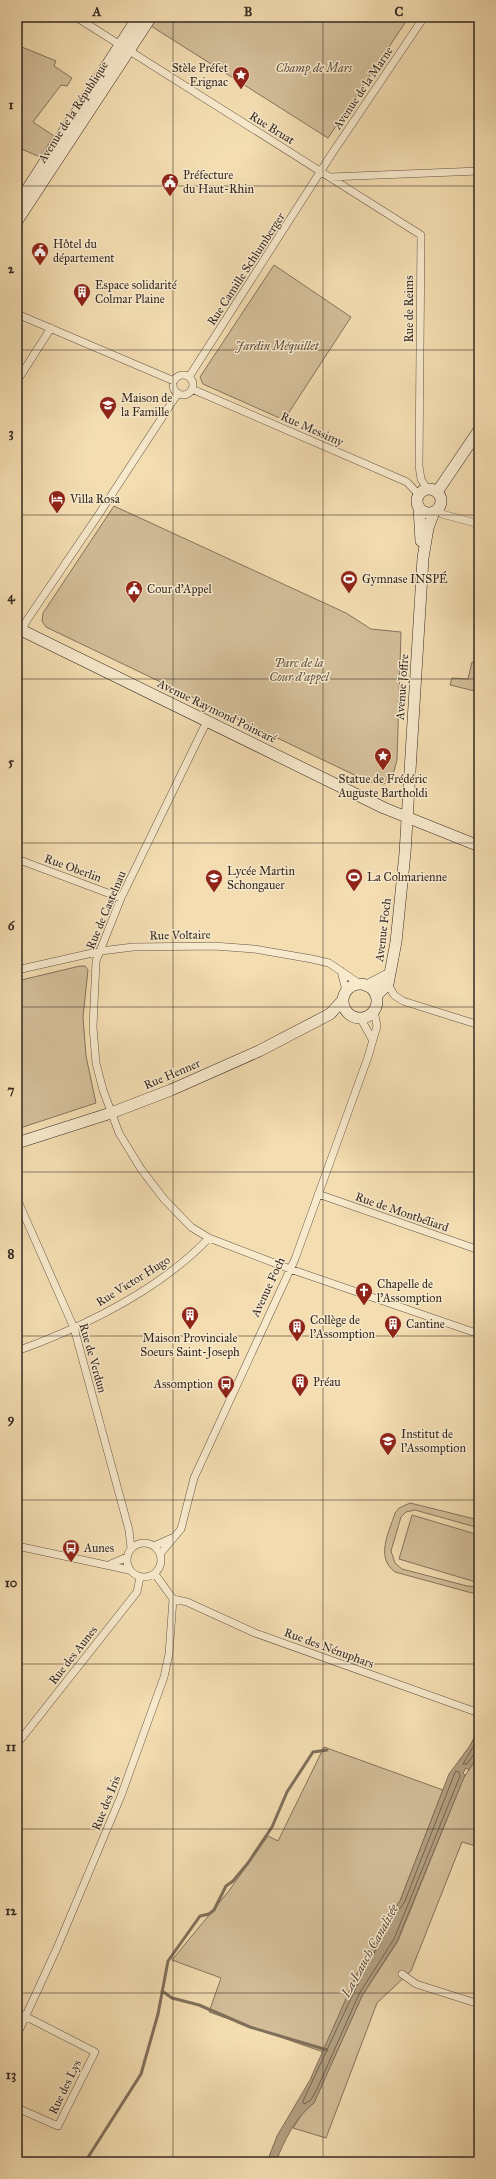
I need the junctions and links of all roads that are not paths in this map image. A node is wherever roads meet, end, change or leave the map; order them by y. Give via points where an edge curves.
1 (76, 17) edge
2 (138, 17) edge
3 (151, 17) edge
4 (424, 17) edge
5 (475, 17) edge
6 (479, 18) edge
7 (120, 44) junction
8 (130, 50) junction
9 (479, 170) edge
10 (321, 172) junction
11 (330, 177) junction
12 (17, 205) edge
13 (17, 221) edge
14 (17, 314) edge
15 (51, 328) junction
16 (188, 377) junction
17 (17, 381) edge
18 (174, 381) junction
19 (192, 389) junction
20 (178, 393) junction
21 (479, 430) edge
22 (428, 492) junction
23 (419, 508) junction
24 (436, 511) junction
25 (479, 524) edge
26 (423, 558) junction
27 (18, 632) edge
28 (207, 721) junction
29 (406, 817) junction
30 (479, 846) edge
31 (17, 860) edge
32 (121, 898) junction
33 (101, 951) junction
34 (17, 970) edge
35 (341, 971) junction
36 (389, 979) junction
37 (364, 985) junction
38 (344, 996) junction
39 (376, 996) junction
40 (374, 1011) junction
41 (347, 1013) junction
42 (330, 1014) junction
43 (361, 1018) junction
44 (479, 1025) edge
45 (372, 1039) junction
46 (111, 1114) junction
47 (17, 1142) edge
48 (318, 1194) junction
49 (17, 1199) edge
50 (209, 1238) junction
51 (479, 1250) edge
52 (290, 1269) junction
53 (74, 1328) junction
54 (479, 1334) edge
55 (17, 1351) edge
56 (129, 1530) junction
57 (172, 1538) junction
58 (142, 1542) junction
59 (17, 1546) edge
60 (154, 1546) junction
61 (131, 1548) junction
62 (160, 1554) junction
63 (126, 1557) junction
64 (111, 1564) junction
65 (129, 1570) junction
66 (155, 1574) junction
67 (140, 1577) junction
68 (173, 1599) junction
69 (479, 1713) edge
70 (17, 1744) edge
71 (402, 1974) dead end
72 (479, 2004) edge
73 (17, 2012) edge
74 (26, 2017) junction
75 (17, 2035) edge
76 (17, 2108) edge

1 - 7 street, Rue Bruat
2 - 7 street, Avenue de la République
3 - 8 street, Avenue de la République
4 - 10 street, Avenue de la Marne
5 - 6 street
7 - 8 street, Rue Bruat
7 - 12 street, Avenue de la République
8 - 10 street, Rue Bruat
8 - 13 street, Avenue de la République
9 - 11 street
10 - 11 street, Rue Bruat
10 - 16 street, Rue Camille Schlumberger
11 - 22 street, Rue de Reims via 421,235 419,466 421,479
14 - 15 street
15 - 17 street
15 - 18 street
16 - 18 street via 180,376
16 - 19 street via 192,381
18 - 20 street via 173,386
19 - 20 street via 187,394
19 - 22 street, Rue Messimy
20 - 27 street
21 - 22 street
22 - 23 street via 417,503
22 - 24 street via 441,500
23 - 24 street via 424,512
23 - 26 street, Avenue Joffre
24 - 25 street
24 - 26 street, Avenue Joffre via 428,528
26 - 29 street, Avenue Joffre
27 - 28 street, Avenue Raymond Poincaré
28 - 29 street, Avenue Raymond Poincaré
28 - 32 street, Rue de Castelnau
29 - 30 street, Avenue Raymond Poincaré
29 - 36 street, Avenue Foch via 396,942
31 - 32 street, Rue Oberlin
32 - 33 street, Rue de Castelnau
33 - 34 street, Rue Voltaire
33 - 35 street, Rue Voltaire via 174,946 254,949 312,958 329,963
33 - 46 street, Rue de Castelnau via 96,961 93,1027 96,1064
35 - 37 street, Rue Voltaire
35 - 38 street
36 - 37 street, Avenue Foch
36 - 39 street
36 - 44 street via 394,995 403,1001
37 - 38 street via 352,986
37 - 39 street
38 - 41 street
38 - 42 street, Rue Henner
39 - 40 street via 377,1004
40 - 43 street
40 - 45 street, Avenue Foch via 377,1026
41 - 42 street, Rue Henner
41 - 43 street
42 - 46 street, Rue Henner via 258,1051
43 - 45 street
45 - 48 street, Avenue Foch via 368,1057
46 - 47 street, Rue Henner
46 - 50 street, Rue de Castelnau via 141,1169 164,1199 191,1227
48 - 51 street, Rue de Montbéliard
48 - 52 street, Avenue Foch
49 - 53 street, Rue de Verdun
50 - 52 street, Rue de Castelnau
50 - 53 street, Rue Victor Hugo via 190,1257 143,1290
52 - 54 street, Rue de Castelnau
52 - 57 street, Avenue Foch via 194,1478 181,1529
53 - 55 street, Rue Victor Hugo
53 - 56 street, Rue de Verdun
56 - 58 street
56 - 61 street, Rue de Verdun
57 - 60 street
57 - 62 street, Avenue Foch
58 - 60 street
58 - 61 street
59 - 64 street
60 - 62 street
61 - 63 street
62 - 66 street via 162,1561
63 - 64 street
63 - 65 street
64 - 65 street
65 - 67 street
66 - 67 street
66 - 68 street
67 - 70 street, Rue des Aunes via 137,1592
68 - 69 street, Rue des Nénuphars via 187,1602 254,1633
68 - 74 street, Rue des Iris via 169,1654 150,1719 91,1869
71 - 72 street via 416,1984
73 - 74 street, Rue des Lys
74 - 75 street, Rue des Iris
74 - 76 street, Rue des Lys via 95,2052 58,2126

